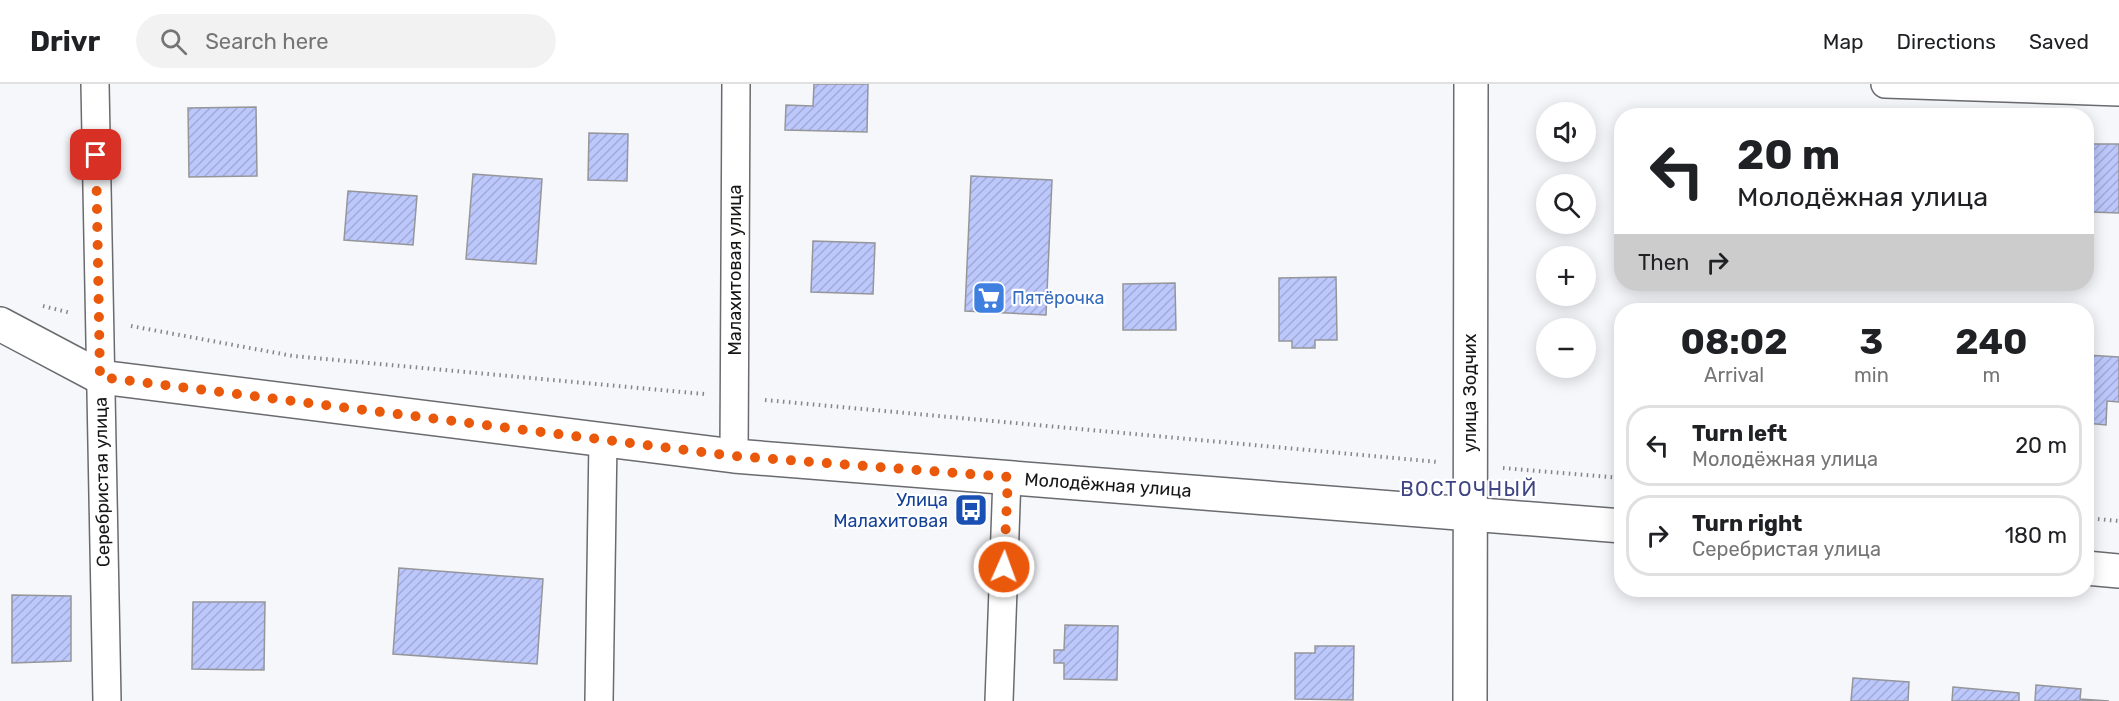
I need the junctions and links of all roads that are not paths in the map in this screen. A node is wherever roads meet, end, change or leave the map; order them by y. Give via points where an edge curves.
1 (95, 84) edge
2 (736, 84) edge
3 (1471, 84) edge
4 (1885, 84) edge
5 (2119, 92) edge
6 (0, 324) edge
7 (100, 377) junction
8 (603, 440) junction
9 (734, 456) junction
10 (1008, 477) junction
11 (1469, 513) junction
12 (1614, 525) edge
13 (2094, 569) edge
14 (2119, 571) edge
15 (107, 701) edge
16 (599, 701) edge
17 (999, 701) edge
18 (1470, 701) edge

1 - 7 street, Серебристая улица
2 - 9 street, Малахитовая улица
3 - 11 street, улица Зодчих
4 - 5 street
6 - 7 street, Молодёжная улица
7 - 8 street, Молодёжная улица
7 - 15 street, Серебристая улица
8 - 9 street, Молодёжная улица
8 - 16 street
9 - 10 street, Молодёжная улица
10 - 11 street, Молодёжная улица
10 - 17 street
11 - 12 street, Молодёжная улица
11 - 18 street, улица Зодчих
13 - 14 street

